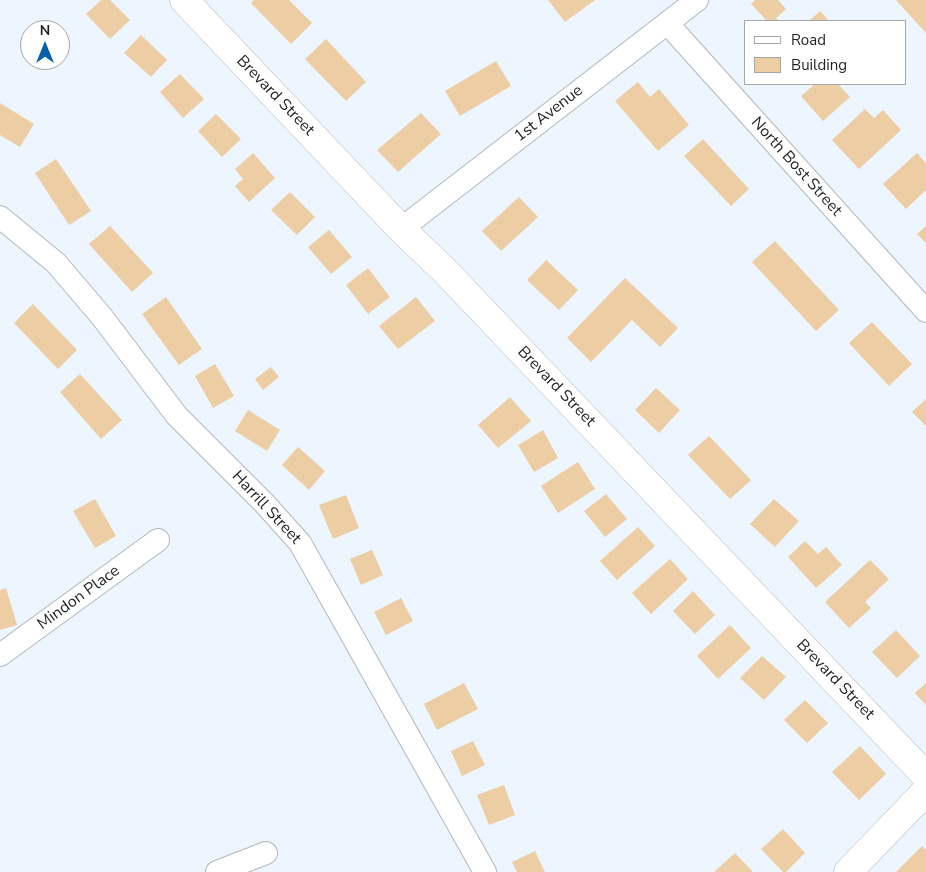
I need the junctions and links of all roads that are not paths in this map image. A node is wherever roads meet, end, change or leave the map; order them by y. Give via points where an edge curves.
1 (184, 0) edge
2 (696, 0) edge
3 (667, 23) junction
4 (0, 216) edge
5 (401, 229) junction
6 (926, 312) edge
7 (158, 540) dead end
8 (0, 655) edge
9 (926, 776) edge
10 (926, 790) edge
11 (266, 853) dead end
12 (217, 872) edge
13 (485, 872) edge
14 (848, 872) edge

1 - 5 street, Brevard Street
2 - 3 street, 1st Avenue
3 - 5 street, 1st Avenue
3 - 6 street, North Bost Street
4 - 13 street, Harrill Street via 56,263 102,317 177,416 300,543
5 - 9 street, Brevard Street via 444,270
7 - 8 street, Mindon Place
10 - 14 street
11 - 12 street

